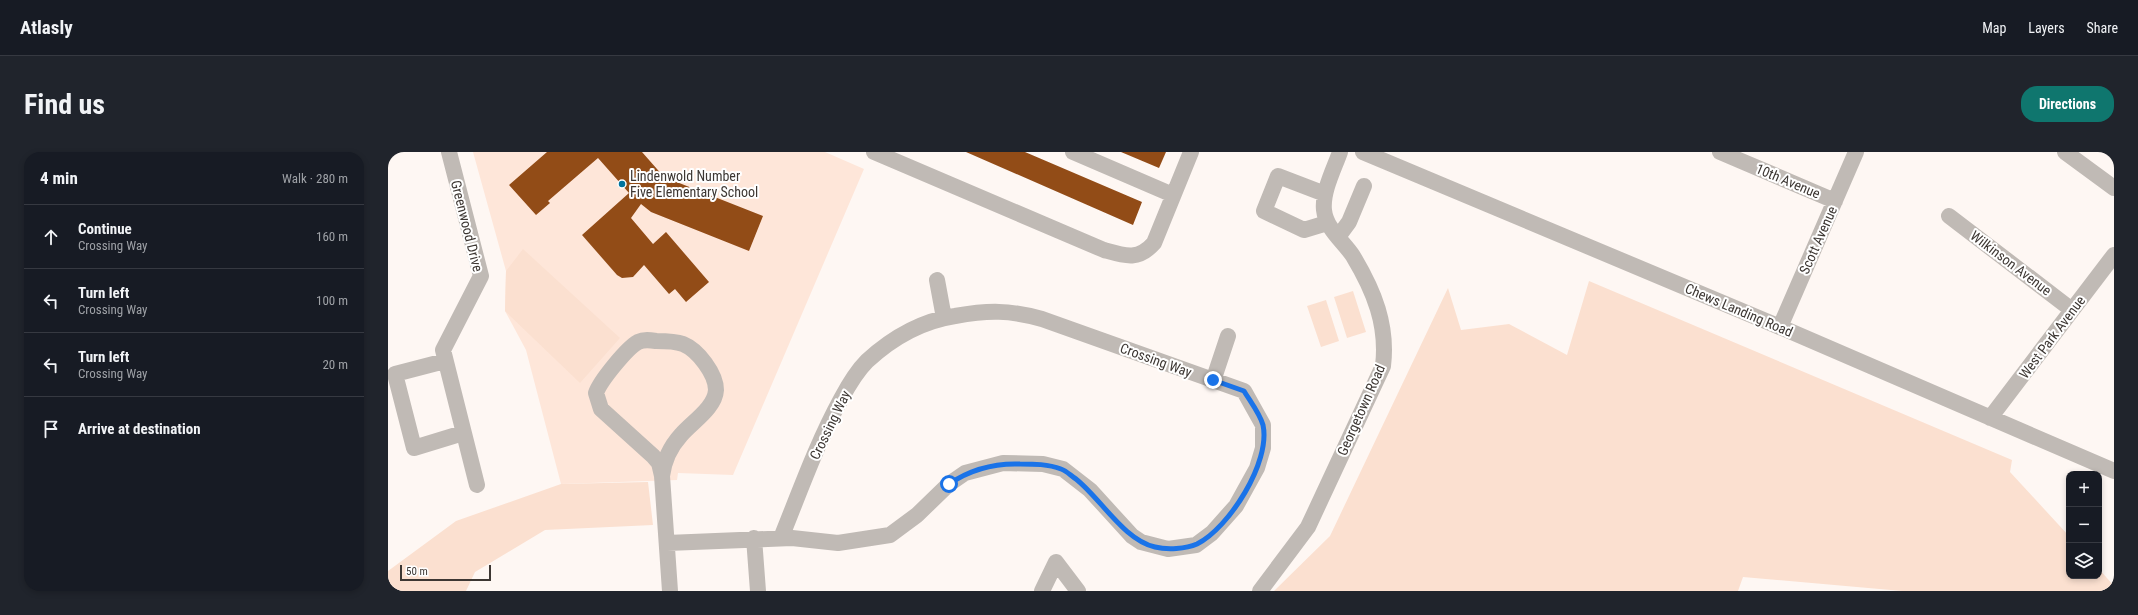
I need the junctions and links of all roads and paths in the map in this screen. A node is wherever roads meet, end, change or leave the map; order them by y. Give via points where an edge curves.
1 (449, 152) edge
2 (874, 152) edge
3 (1073, 152) edge
4 (1191, 152) edge
5 (1340, 152) edge
6 (1363, 152) edge
7 (1720, 152) edge
8 (1856, 152) edge
9 (2065, 152) edge
10 (1364, 186) dead end
11 (2114, 188) edge
12 (1325, 194) junction
13 (1173, 195) junction
14 (1835, 201) junction
15 (1949, 216) dead end
16 (1328, 223) junction
17 (1338, 237) junction
18 (2114, 255) edge
19 (937, 280) dead end
20 (2072, 310) junction
21 (944, 318) junction
22 (1780, 327) junction
23 (1228, 336) dead end
24 (445, 361) junction
25 (1213, 380) junction
26 (1990, 418) junction
27 (463, 433) junction
28 (2114, 471) edge
29 (662, 476) junction
30 (476, 485) dead end
31 (754, 538) junction
32 (781, 538) junction
33 (667, 542) junction
34 (670, 591) edge
35 (758, 591) edge
36 (1042, 591) edge
37 (1078, 591) edge
38 (1260, 591) edge

1 - 24 street, Greenwood Drive via 481,276 443,350
2 - 13 street via 1104,250 1132,257 1147,251 1154,243
3 - 13 street
4 - 13 street
5 - 12 street, Georgetown Road
6 - 22 street, Chews Landing Road
7 - 14 street, 10th Avenue
8 - 14 street, Scott Avenue
9 - 11 street
10 - 17 street via 1349,222
12 - 16 street, Georgetown Road via 1324,210
12 - 16 street via 1278,176 1264,211 1304,230
14 - 22 street, Scott Avenue
15 - 20 street, Wilkinson Avenue
16 - 17 street, Georgetown Road
17 - 38 street, Georgetown Road via 1353,256 1377,306 1383,326 1383,366 1308,527
18 - 20 street, West Park Avenue
19 - 21 street
20 - 26 street, West Park Avenue
21 - 25 street, Crossing Way via 977,312 1014,312 1042,319
21 - 32 street, Crossing Way via 917,326 866,362 827,424
22 - 26 street, Chews Landing Road
23 - 25 street
24 - 27 street, Greenwood Drive
24 - 27 street via 395,374 414,448
25 - 32 street, Crossing Way via 1244,391 1263,425 1263,448 1257,468 1236,506 1212,533 1196,545 1168,549 1141,542 1132,536 1090,490 1063,469 1043,464 1003,463 966,473 949,484 917,515 890,535 838,543
26 - 28 street, Chews Landing Road
27 - 30 street, Greenwood Drive
29 - 29 street via 663,465 670,450 713,399 716,391 712,374 693,350 684,344 646,340 633,346 602,380 596,393 601,409 653,456 659,464
29 - 33 street
31 - 32 street, Crossing Way
31 - 33 street, Crossing Way
31 - 35 street
33 - 34 street
36 - 37 street via 1056,562

